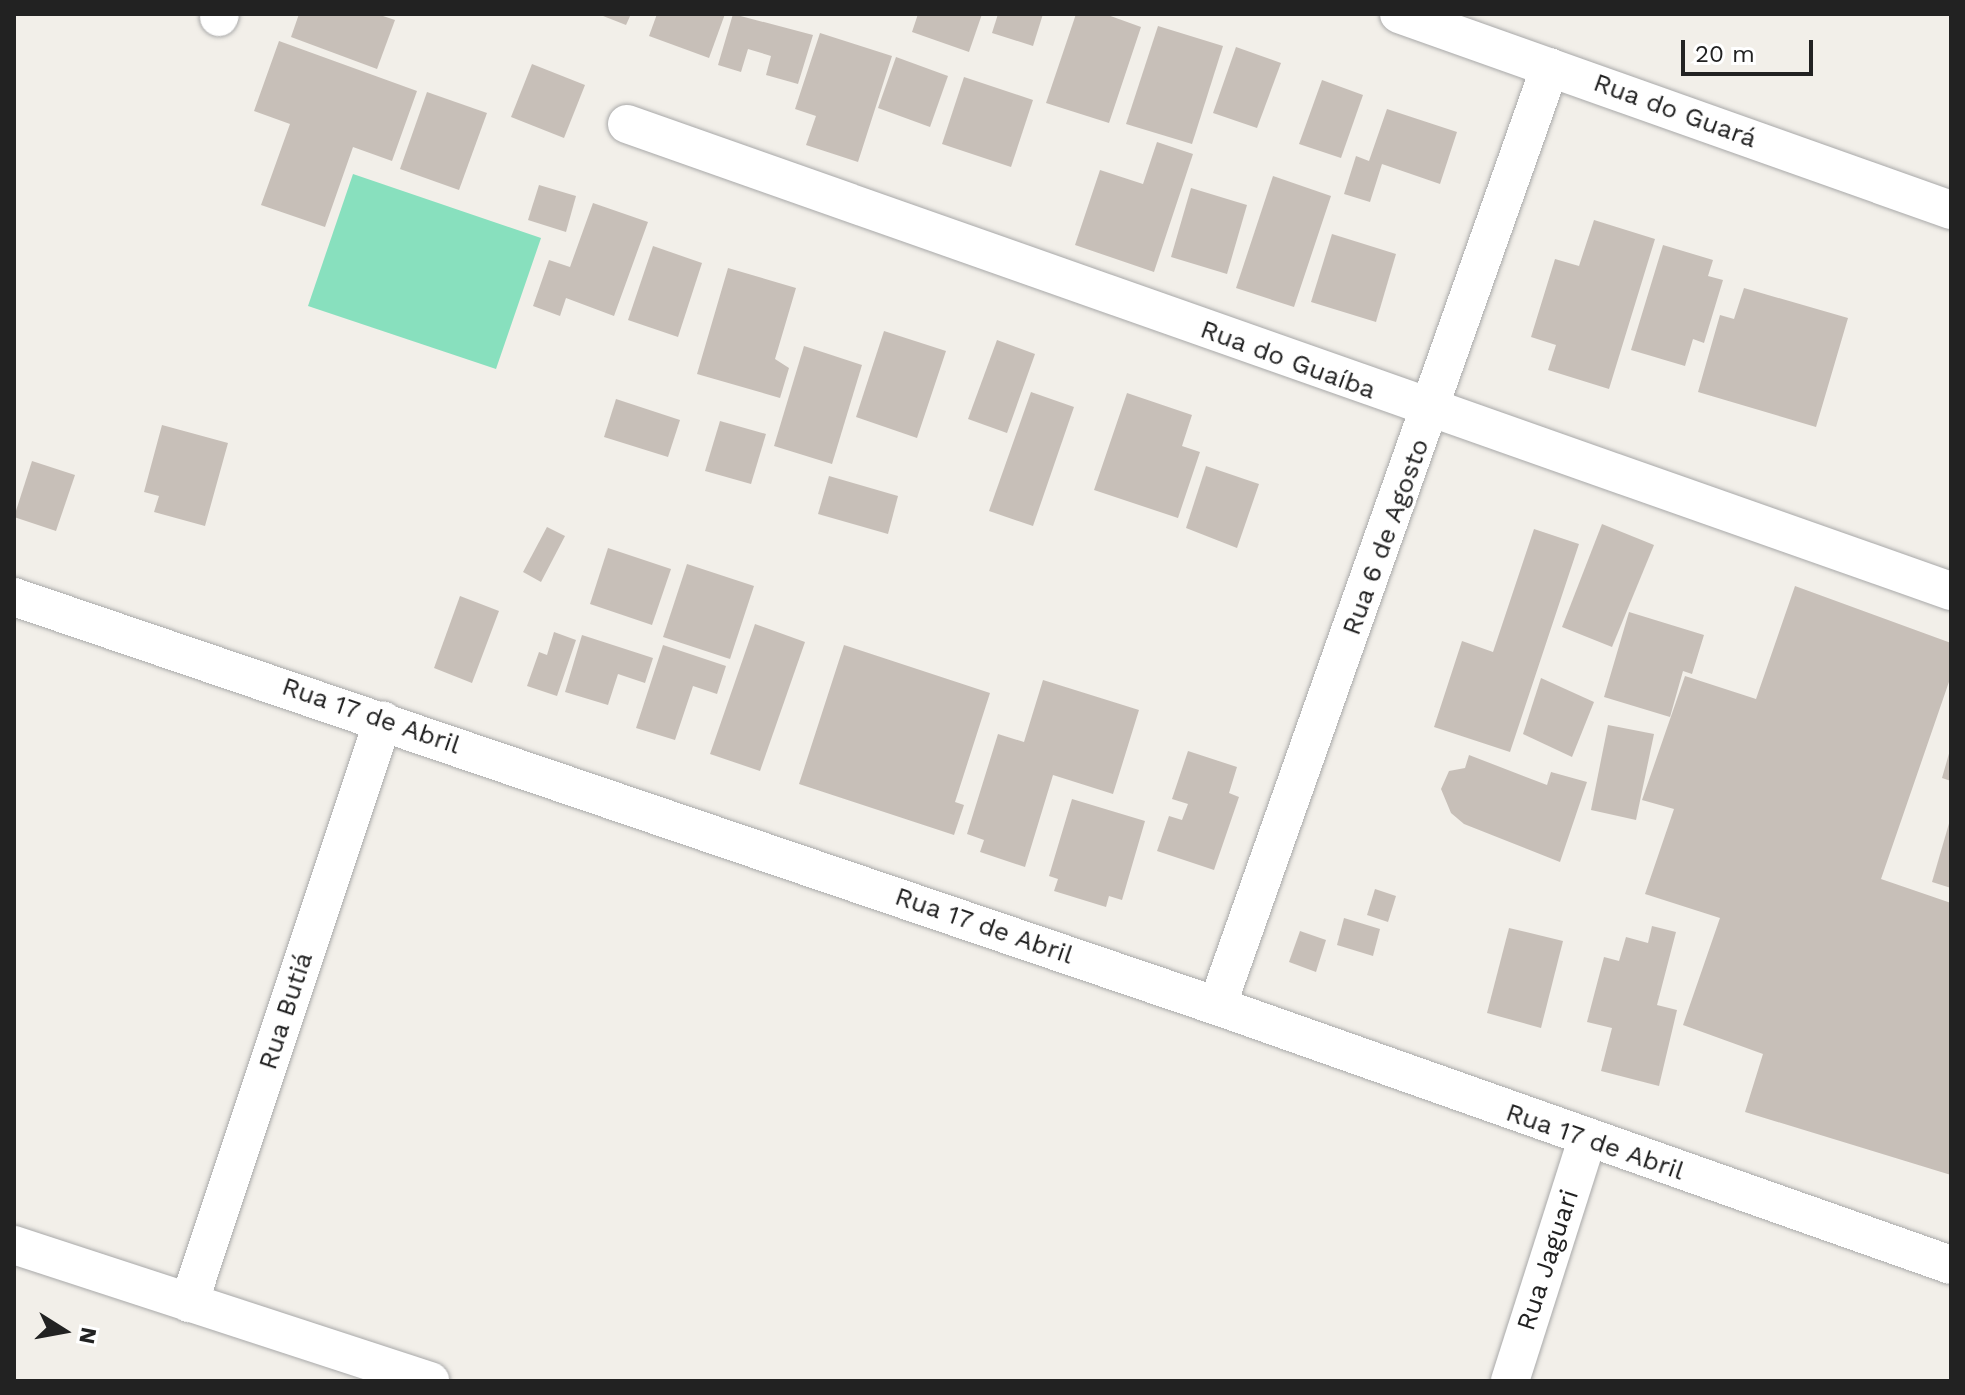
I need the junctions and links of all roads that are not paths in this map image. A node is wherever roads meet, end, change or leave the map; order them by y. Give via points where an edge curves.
1 (1399, 14) edge
2 (1550, 67) junction
3 (627, 124) dead end
4 (1951, 210) edge
5 (1431, 411) junction
6 (1951, 591) edge
7 (14, 597) edge
8 (383, 720) junction
9 (1217, 1006) junction
10 (1587, 1140) junction
11 (14, 1245) edge
12 (1951, 1265) edge
13 (189, 1303) junction
14 (430, 1381) edge
15 (1510, 1381) edge

1 - 2 street, Rua do Guará
2 - 4 street, Rua do Guará
2 - 5 street, Rua 6 de Agosto
3 - 5 street, Rua do Guaíba
5 - 6 street, Rua do Guaíba
5 - 9 street, Rua 6 de Agosto
7 - 8 street, Rua 17 de Abril
8 - 9 street, Rua 17 de Abril
8 - 13 street, Rua Butiá
9 - 10 street, Rua 17 de Abril
10 - 12 street, Rua 17 de Abril
10 - 15 street, Rua Jaguari
11 - 13 street
13 - 14 street

